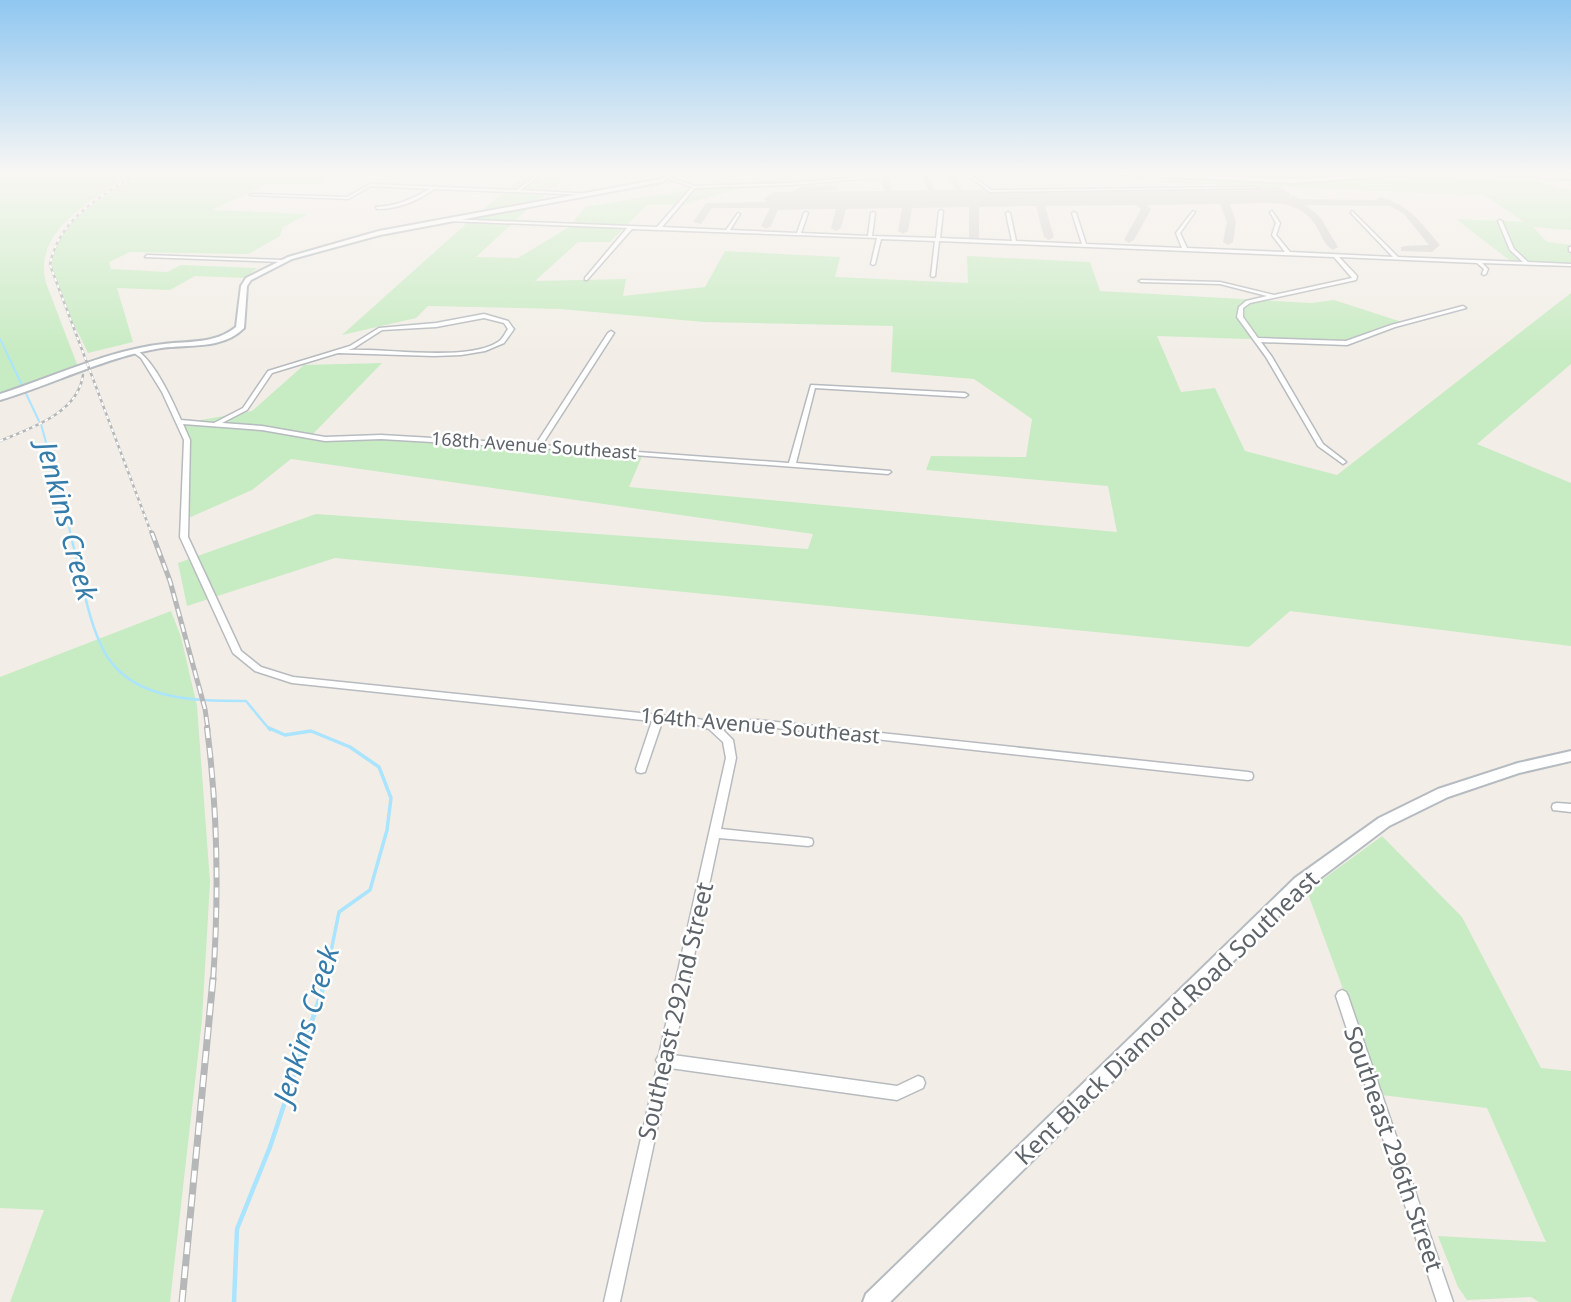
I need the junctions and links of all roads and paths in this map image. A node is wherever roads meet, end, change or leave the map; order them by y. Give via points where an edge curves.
1 (383, 233) edge
2 (626, 233) edge
3 (769, 233) edge
4 (871, 233) edge
5 (939, 233) edge
6 (1012, 233) edge
7 (1080, 233) edge
8 (1178, 233) edge
9 (1275, 233) edge
10 (1372, 233) edge
11 (1505, 233) edge
12 (799, 234) joint
13 (870, 237) junction
14 (878, 237) junction
15 (938, 239) junction
16 (1014, 243) junction
17 (1084, 245) junction
18 (1185, 249) junction
19 (1289, 254) junction
20 (146, 256) dead end
21 (1335, 256) junction
22 (1397, 258) junction
23 (282, 261) junction
24 (1478, 261) junction
25 (1528, 263) junction
26 (873, 264) dead end
27 (1571, 265) edge
28 (1484, 274) dead end
29 (933, 276) dead end
30 (587, 279) dead end
31 (1141, 281) dead end
32 (1272, 296) junction
33 (1463, 308) dead end
34 (611, 333) dead end
35 (1258, 340) junction
36 (136, 352) junction
37 (340, 352) junction
38 (13, 393) joint
39 (965, 395) dead end
40 (0, 397) edge
41 (180, 422) junction
42 (212, 424) junction
43 (537, 448) junction
44 (1343, 462) dead end
45 (792, 465) junction
46 (888, 472) dead end
47 (658, 718) junction
48 (712, 726) junction
49 (1571, 756) edge
50 (642, 769) dead end
51 (1248, 776) dead end
52 (1557, 807) dead end
53 (1571, 808) edge
54 (717, 833) junction
55 (808, 842) dead end
56 (1342, 996) dead end
57 (663, 1060) junction
58 (918, 1083) dead end
59 (612, 1302) edge
60 (874, 1302) edge
61 (1445, 1302) edge

1 - 23 street
2 - 30 street
3 - 12 street
4 - 13 street
5 - 15 street
6 - 16 street
7 - 17 street
8 - 18 street
9 - 19 street
10 - 22 street
11 - 25 street via 1512,250
12 - 13 street
13 - 14 street
14 - 15 street
14 - 26 street
15 - 16 street
15 - 29 street
16 - 17 street
17 - 18 street
18 - 19 street
19 - 21 street
20 - 23 street
21 - 22 street
21 - 32 street via 1353,279
22 - 24 street
23 - 36 street via 245,283 238,331 220,339
24 - 25 street
24 - 28 street via 1486,269
25 - 27 street
31 - 32 street via 1220,283
32 - 35 street via 1241,307 1240,317
33 - 35 street via 1348,343
34 - 43 street
35 - 44 street via 1320,444
36 - 38 street
36 - 41 street
37 - 37 street via 388,327 484,316 506,322 511,329 498,343 460,355
37 - 42 street via 278,368 265,376 245,409
38 - 40 street
39 - 45 street via 813,386
41 - 42 street, 168th Avenue Southeast
41 - 47 street, 164th Avenue Southeast via 187,440 184,537 237,653 258,669 292,680
42 - 43 street, 168th Avenue Southeast via 325,439 397,437
43 - 45 street, 168th Avenue Southeast
45 - 46 street, 168th Avenue Southeast
47 - 48 street, 164th Avenue Southeast
47 - 50 street
48 - 51 street, 164th Avenue Southeast via 758,723
48 - 54 street, Southeast 292nd Street via 728,740 731,758
49 - 60 street, Kent Black Diamond Road Southeast via 1443,793 1384,822 1301,883
52 - 53 street
54 - 55 street
54 - 57 street, Southeast 292nd Street
56 - 61 street, Southeast 296th Street
57 - 58 street via 897,1093
57 - 59 street, Southeast 292nd Street

